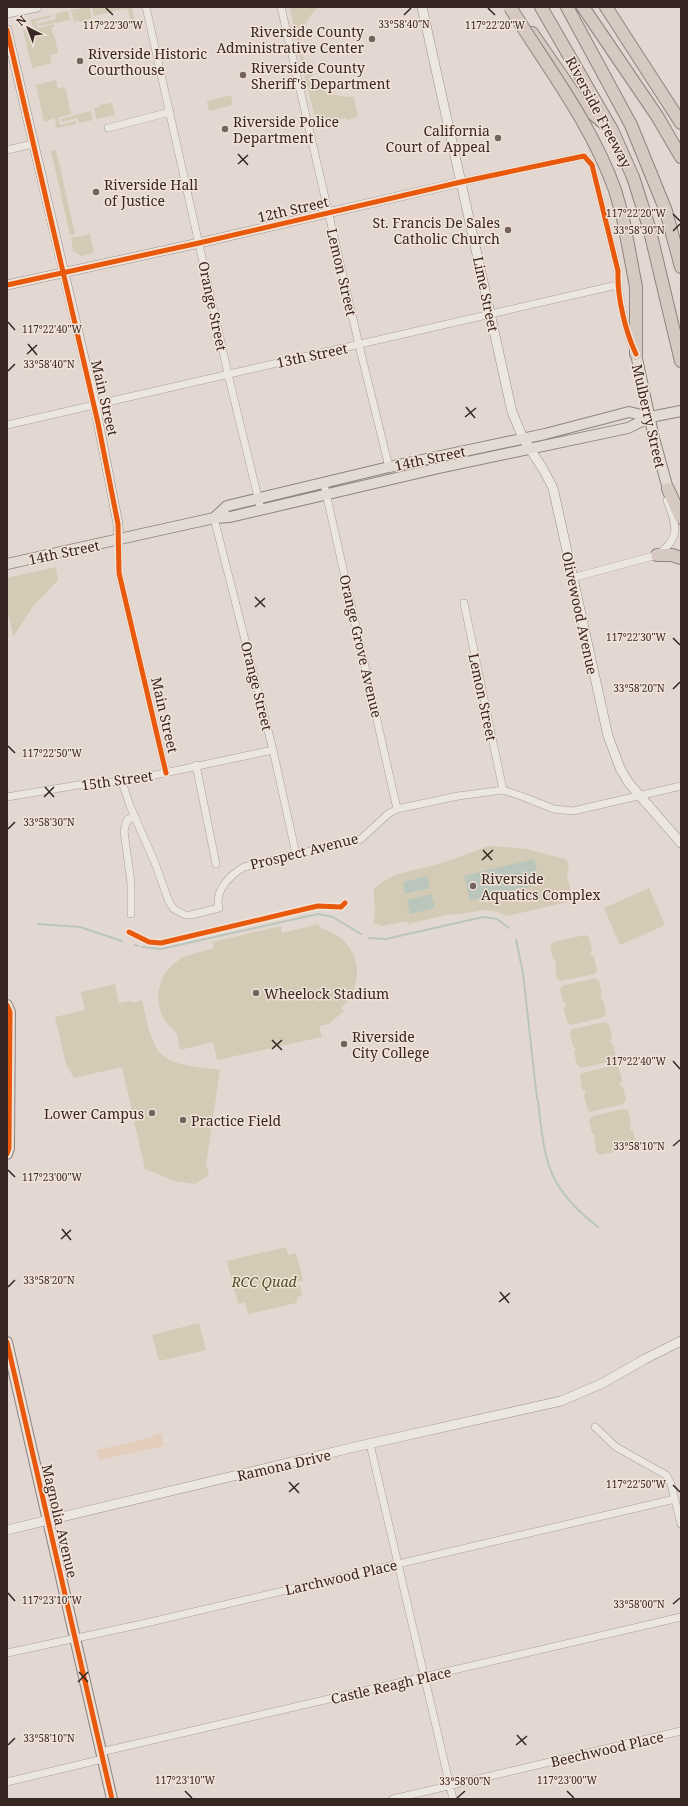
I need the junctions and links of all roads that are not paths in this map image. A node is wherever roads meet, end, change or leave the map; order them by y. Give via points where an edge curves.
1 (37, 7) edge
2 (146, 7) edge
3 (281, 7) edge
4 (422, 7) edge
5 (510, 7) edge
6 (541, 7) edge
7 (567, 7) edge
8 (583, 7) edge
9 (606, 7) edge
10 (7, 14) edge
11 (7, 30) edge
12 (170, 112) junction
13 (681, 123) edge
14 (108, 128) dead end
15 (612, 130) junction
16 (33, 144) junction
17 (7, 150) edge
18 (584, 156) joint
19 (681, 157) edge
20 (461, 182) junction
21 (329, 213) junction
22 (199, 243) junction
23 (681, 267) edge
24 (63, 271) junction
25 (7, 285) edge
26 (617, 285) junction
27 (490, 314) junction
28 (358, 345) junction
29 (636, 354) junction
30 (681, 361) edge
31 (228, 374) junction
32 (95, 405) junction
33 (676, 412) edge
34 (650, 417) junction
35 (7, 425) edge
36 (523, 438) junction
37 (530, 449) junction
38 (389, 467) junction
39 (324, 484) junction
40 (349, 489) junction
41 (668, 489) junction
42 (326, 495) junction
43 (258, 499) junction
44 (261, 510) junction
45 (214, 518) junction
46 (681, 518) edge
47 (119, 540) junction
48 (657, 555) junction
49 (681, 558) edge
50 (7, 564) edge
51 (572, 578) junction
52 (464, 603) dead end
53 (273, 750) junction
54 (196, 765) junction
55 (166, 773) junction
56 (122, 782) junction
57 (681, 786) edge
58 (503, 790) junction
59 (640, 796) junction
60 (7, 797) edge
61 (397, 809) junction
62 (135, 816) junction
63 (681, 843) edge
64 (296, 854) junction
65 (216, 864) dead end
66 (131, 914) dead end
67 (7, 1006) edge
68 (7, 1154) edge
69 (7, 1342) edge
70 (681, 1342) edge
71 (594, 1427) dead end
72 (370, 1444) junction
73 (675, 1499) junction
74 (47, 1520) junction
75 (681, 1524) edge
76 (7, 1530) edge
77 (398, 1563) junction
78 (681, 1617) edge
79 (74, 1638) junction
80 (7, 1653) edge
81 (425, 1678) junction
82 (681, 1731) edge
83 (102, 1756) junction
84 (7, 1782) edge
85 (451, 1786) junction
86 (112, 1799) edge
87 (393, 1799) edge
88 (453, 1799) edge

1 - 10 street
2 - 12 street, Orange Street
3 - 21 street, Lemon Street
4 - 20 street, Lime Street
5 - 15 highway via 542,46 581,104
5 - 29 highway, bridge via 579,115 599,151 615,190 636,287
6 - 15 highway, Riverside Freeway
7 - 23 highway, Riverside Freeway via 631,125 666,211
8 - 19 highway
9 - 13 highway
11 - 16 street, Main Street
12 - 14 street
12 - 22 street, Orange Street
15 - 30 highway, Riverside Freeway via 633,177 650,227
16 - 17 street
16 - 24 street, Main Street
18 - 20 street, 12th Street
18 - 26 street, Mulberry Street via 592,165 618,271
20 - 21 street, 12th Street
20 - 27 street, Lime Street
21 - 22 street, 12th Street
21 - 28 street, Lemon Street
22 - 24 street, 12th Street
22 - 31 street, Orange Street
24 - 25 street, 12th Street
24 - 32 street, Main Street
26 - 27 street, 13th Street
26 - 29 street, Mulberry Street via 629,340
27 - 28 street, 13th Street
27 - 36 street, Lime Street via 512,412
28 - 31 street, 13th Street
28 - 38 street, Lemon Street
29 - 34 main road, Mulberry Street
31 - 32 street, 13th Street
31 - 43 street, Orange Street
32 - 35 street, 13th Street
32 - 47 street, Main Street
33 - 34 main road, 14th Street
34 - 36 main road, 14th Street via 628,412
34 - 37 main road, 14th Street via 628,428
34 - 41 main road, Mulberry Street
36 - 37 street, Olivewood Avenue
36 - 38 main road, 14th Street
37 - 40 main road, 14th Street
37 - 51 street, Olivewood Avenue via 553,488
38 - 39 main road, 14th Street
38 - 40 main road via 389,474 363,481
39 - 42 street, Orange Grove Avenue
39 - 43 main road, 14th Street
40 - 42 main road, 14th Street
41 - 46 highway
41 - 48 street, Mulberry Street via 667,500 674,518 674,537 671,544
42 - 44 main road, 14th Street
42 - 61 street, Orange Grove Avenue
43 - 44 street, Orange Street
43 - 45 main road, 14th Street via 227,506
44 - 45 main road, 14th Street
45 - 47 main road, 14th Street
45 - 53 street, Orange Street
47 - 50 main road, 14th Street
47 - 55 street, Main Street via 119,573
48 - 49 highway
48 - 51 street
51 - 59 street, Olivewood Avenue via 608,736 620,768
52 - 58 street, Lemon Street
53 - 54 street, 15th Street
53 - 64 street, Orange Street
54 - 55 street, 15th Street
54 - 65 street, Main Street
55 - 56 street, 15th Street
56 - 60 street, 15th Street via 96,782
56 - 62 street, Prospect Avenue
57 - 59 street, Prospect Avenue
58 - 59 street, Prospect Avenue via 564,811
58 - 61 street, Prospect Avenue via 458,796
59 - 63 street, Olivewood Avenue
61 - 64 street, Prospect Avenue via 361,839
62 - 64 street, Prospect Avenue via 169,902 174,909 185,915 219,908 217,900 222,888 235,872 244,867
62 - 66 street via 127,820 124,831 131,882
67 - 68 main road via 10,1012
69 - 74 main road, Magnolia Avenue
70 - 72 street, Ramona Drive via 603,1383 561,1401
71 - 73 street via 616,1447 666,1475
72 - 74 street, Ramona Drive
72 - 77 street
73 - 75 street
73 - 77 street, Larchwood Place
74 - 76 street, Ramona Drive
74 - 79 main road, Magnolia Avenue
77 - 79 street, Larchwood Place
77 - 81 street
78 - 81 street, Castle Reagh Place
79 - 80 street, Larchwood Place
79 - 83 main road, Magnolia Avenue
81 - 83 street, Castle Reagh Place
81 - 85 street
82 - 85 street, Beechwood Place
83 - 84 street, Castle Reagh Place
83 - 86 main road, Magnolia Avenue
85 - 87 street, Beechwood Place
85 - 88 street

